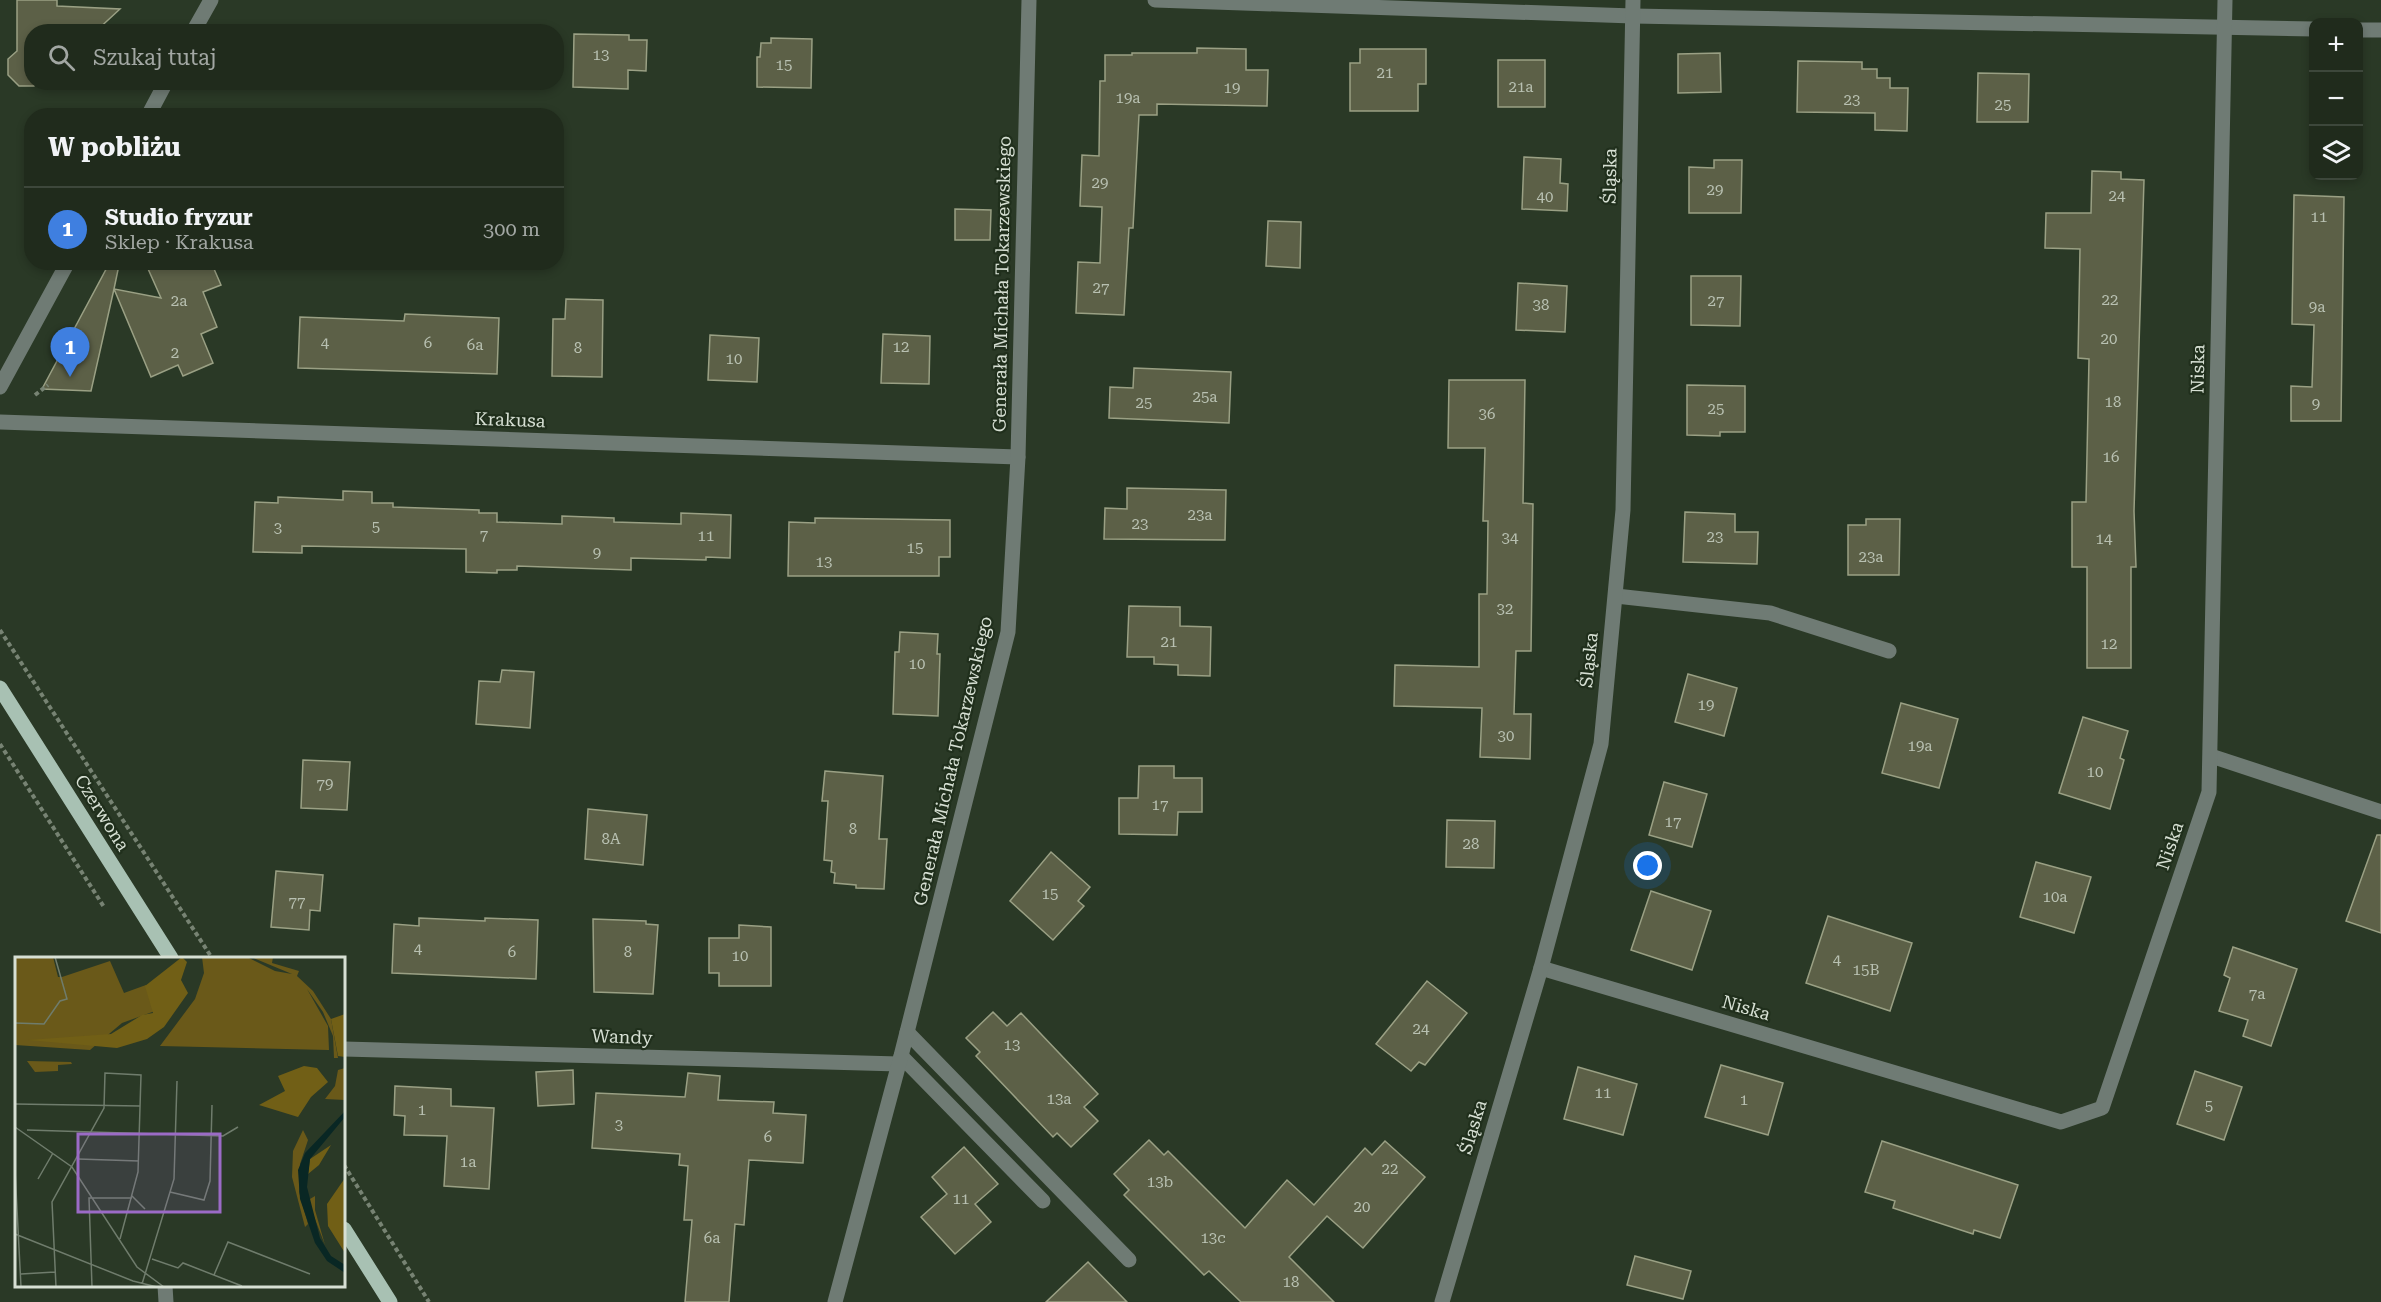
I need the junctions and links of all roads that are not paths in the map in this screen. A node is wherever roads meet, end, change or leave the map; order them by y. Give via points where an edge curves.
1 (211, 0) edge
2 (1029, 0) edge
3 (1155, 0) edge
4 (1633, 0) edge
5 (2225, 0) edge
6 (1632, 16) junction
7 (198, 24) edge
8 (2224, 27) junction
9 (2309, 29) edge
10 (2363, 30) edge
11 (2381, 30) edge
12 (162, 90) edge
13 (152, 108) edge
14 (64, 270) edge
15 (0, 387) edge
16 (0, 422) edge
17 (1018, 457) junction
18 (1616, 596) junction
19 (1889, 651) dead end
20 (0, 688) edge
21 (2211, 756) junction
22 (2381, 812) edge
23 (170, 957) edge
24 (1541, 968) junction
25 (907, 1032) junction
26 (345, 1049) edge
27 (900, 1060) junction
28 (1043, 1201) dead end
29 (345, 1231) edge
30 (1129, 1260) dead end
31 (165, 1287) edge
32 (166, 1302) edge
33 (390, 1302) edge
34 (835, 1302) edge
35 (1442, 1302) edge

1 - 7 street
2 - 17 street, Generała Michała Tokarzewskiego
3 - 6 street
4 - 6 street, Śląska
5 - 8 street, Niska
6 - 8 street
6 - 18 street, Śląska via 1623,510
8 - 9 street
8 - 21 street, Niska
10 - 11 street
12 - 13 street
14 - 15 street
16 - 17 street, Krakusa
17 - 25 street, Generała Michała Tokarzewskiego via 1008,632
18 - 19 street via 1770,613
18 - 24 street, Śląska via 1600,744
20 - 23 main road, Czerwona
21 - 22 street
21 - 24 street, Niska via 2209,792 2102,1108 2061,1122
24 - 35 street, Śląska
25 - 27 street, Generała Michała Tokarzewskiego
25 - 30 street
26 - 27 street, Wandy
27 - 28 street
27 - 34 street, Generała Michała Tokarzewskiego
29 - 33 main road
31 - 32 street

